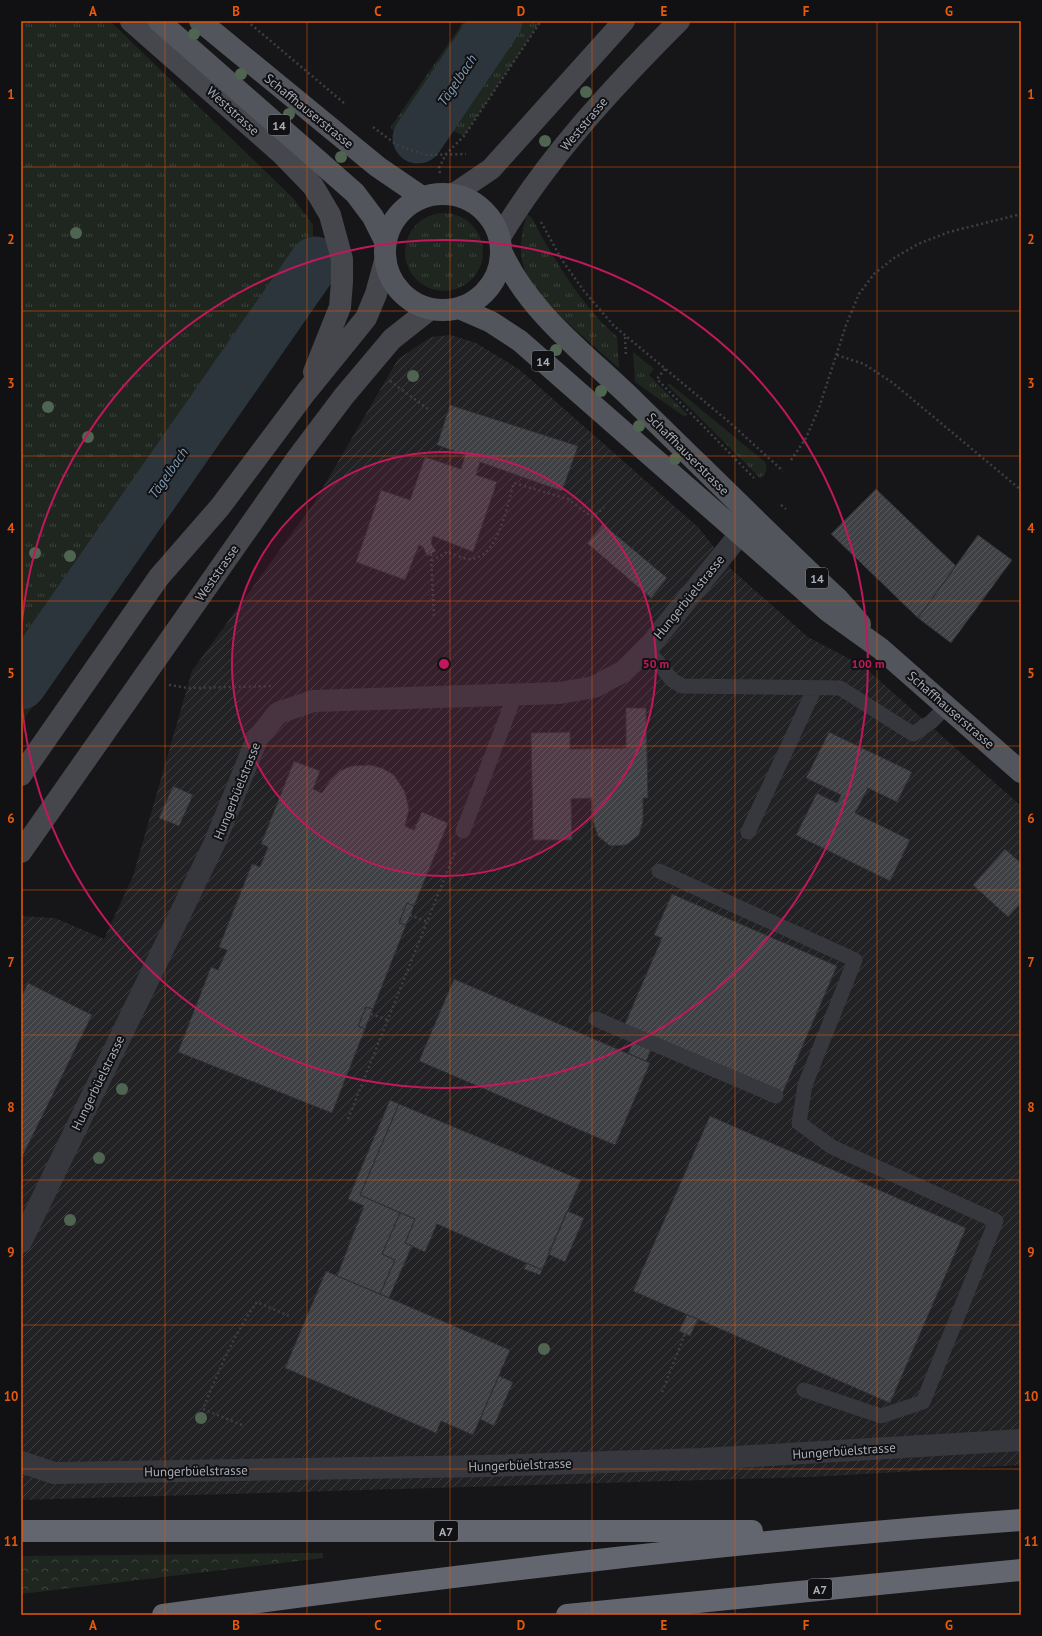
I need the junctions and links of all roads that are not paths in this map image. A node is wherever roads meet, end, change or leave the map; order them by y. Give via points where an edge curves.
1 (131, 21) edge
2 (159, 21) edge
3 (200, 21) edge
4 (624, 21) edge
5 (679, 21) edge
6 (454, 194) junction
7 (422, 197) junction
8 (501, 245) junction
9 (385, 251) junction
10 (459, 308) junction
11 (430, 309) junction
12 (306, 392) junction
13 (747, 512) junction
14 (740, 534) junction
15 (647, 649) junction
16 (881, 649) junction
17 (815, 688) junction
18 (515, 695) junction
19 (946, 706) junction
20 (1021, 772) edge
21 (21, 775) edge
22 (29, 831) edge
23 (463, 831) road end
24 (748, 832) dead end
25 (21, 852) edge
26 (659, 871) dead end
27 (596, 1019) dead end
28 (776, 1096) dead end
29 (21, 1242) edge
30 (804, 1390) dead end
31 (1021, 1440) edge
32 (21, 1462) edge
33 (1021, 1520) edge
34 (872, 1531) junction
35 (21, 1532) edge
36 (1021, 1570) edge
37 (620, 1609) junction
38 (163, 1615) edge
39 (567, 1615) edge
40 (594, 1615) edge

1 - 12 main road, Weststrasse via 283,155 313,186 330,215 342,259 340,307
2 - 9 main road, 14 via 355,193 373,217
3 - 7 main road, Schaffhauserstrasse / 14 via 378,167
4 - 6 main road via 491,169
5 - 8 main road, Weststrasse via 601,103 523,199
6 - 7 main road via 441,193
6 - 8 main road via 469,199 483,209 494,222
7 - 9 main road via 405,207 392,222
8 - 10 main road via 499,270 490,286 477,300
8 - 13 main road, Schaffhauserstrasse / 14 via 512,274 524,294 542,315
9 - 11 main road via 390,277 400,291 414,302
9 - 12 main road, Weststrasse via 376,294 366,318
10 - 11 main road
10 - 14 main road, Schaffhauserstrasse / 14 via 491,322 520,341
11 - 22 main road, Weststrasse via 392,339 344,396
12 - 21 main road, Weststrasse via 220,507 159,577
13 - 14 lane
13 - 16 main road, Schaffhauserstrasse / 14 via 838,599
14 - 15 street, Hungerbüelstrasse
14 - 16 main road, Schaffhauserstrasse / 14 via 828,611
15 - 17 lane via 672,680 682,686
15 - 18 street, Hungerbüelstrasse via 624,671 594,687 560,693
16 - 19 main road, Schaffhauserstrasse / 14
17 - 19 lane via 840,688 913,734 931,722
17 - 24 lane
18 - 23 lane
18 - 29 street, Hungerbüelstrasse via 313,701 278,713 257,739 215,842
19 - 20 main road, Schaffhauserstrasse / 14
22 - 25 main road, Weststrasse
26 - 30 lane via 855,960 805,1085 799,1123 832,1147 996,1221 923,1402 881,1416
27 - 28 lane
31 - 32 street, Hungerbüelstrasse via 686,1453 479,1466 54,1473
33 - 34 highway, A7
34 - 35 highway, A7
34 - 38 highway, A7 via 616,1558
36 - 37 highway, A7
37 - 39 highway, A7
37 - 40 highway, A7

